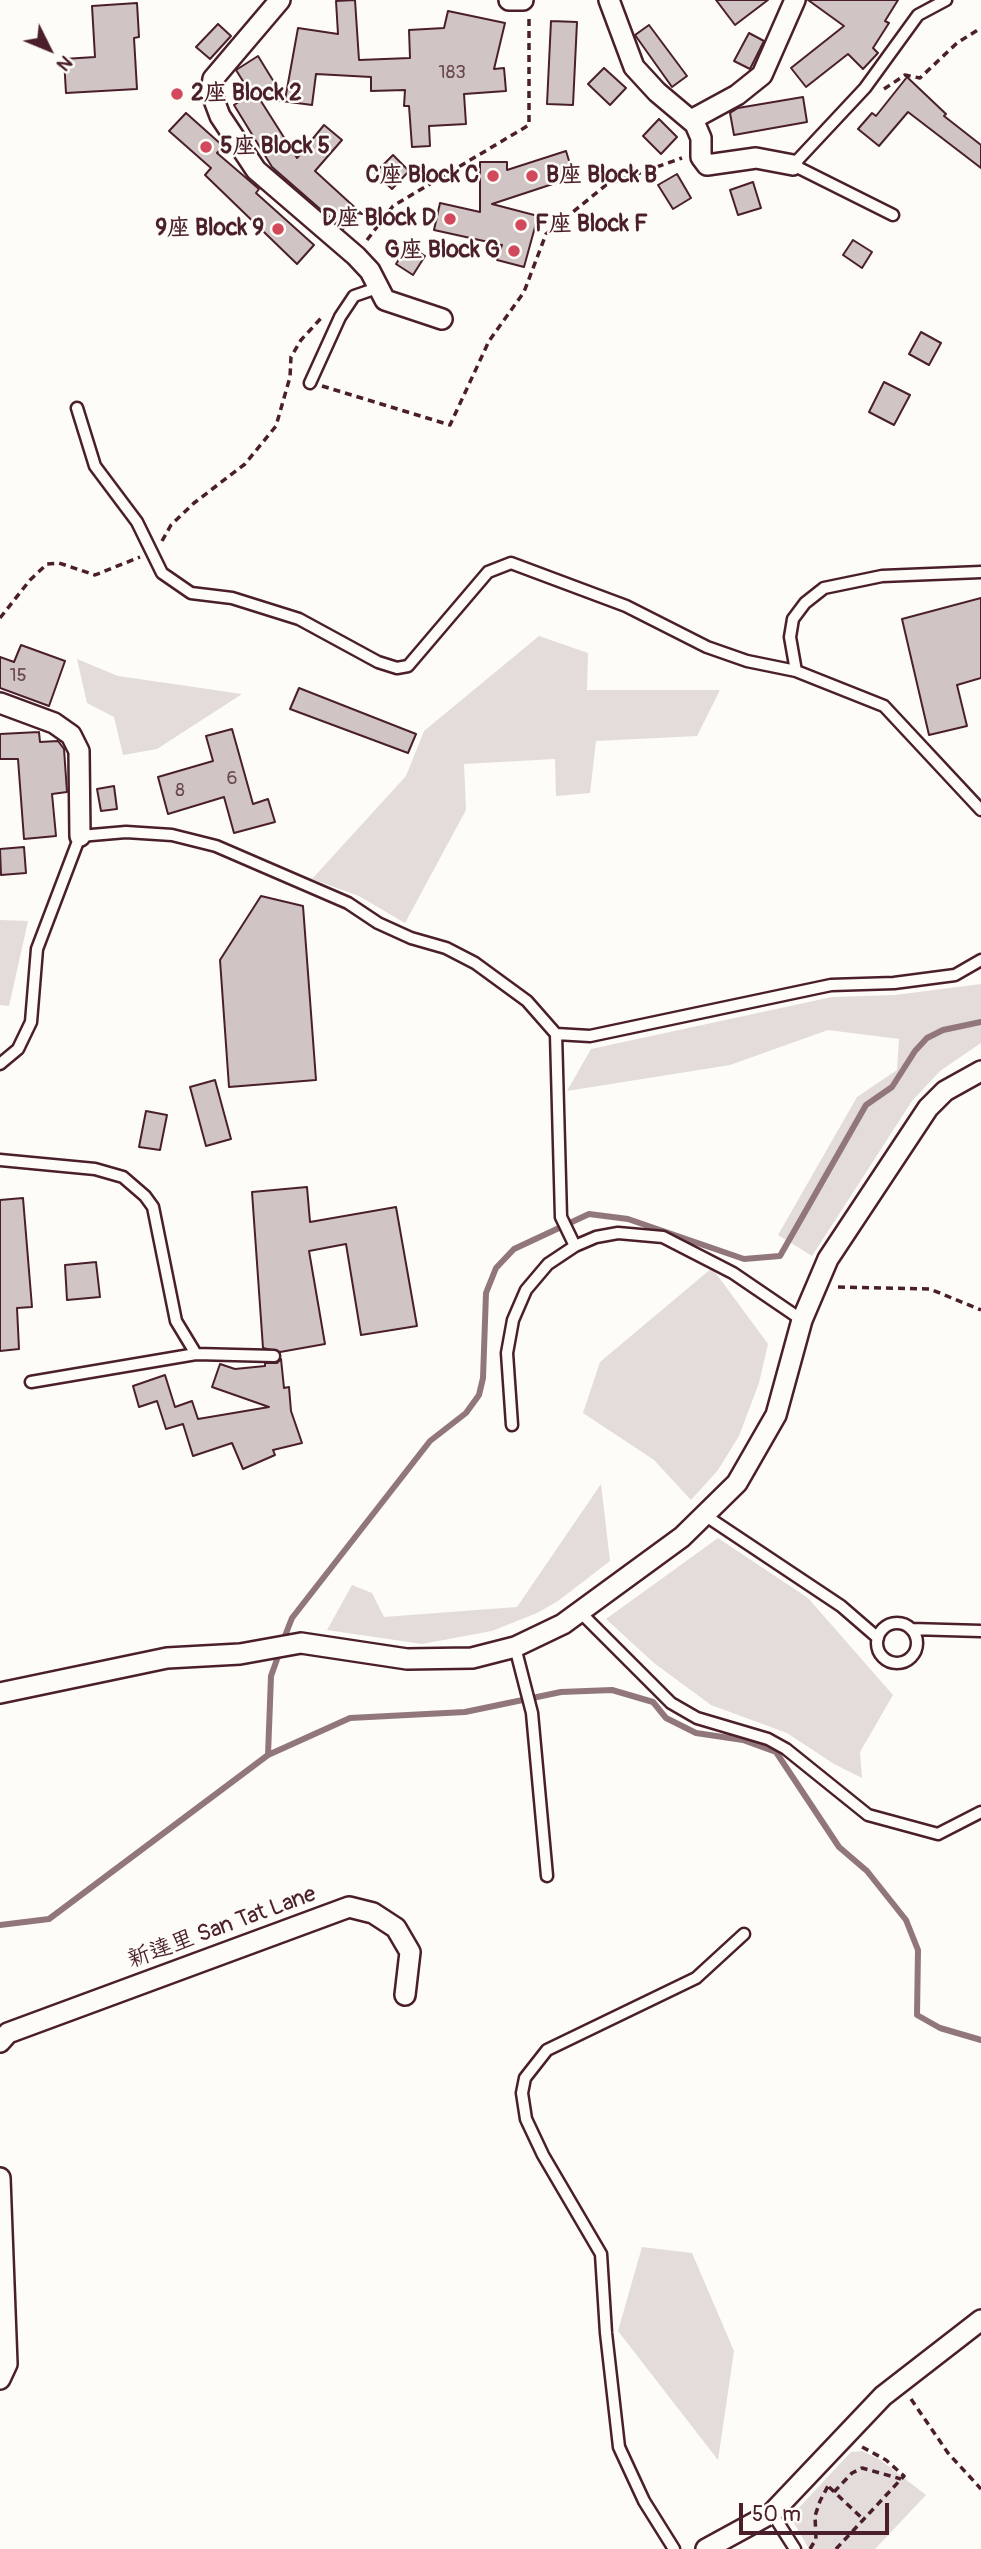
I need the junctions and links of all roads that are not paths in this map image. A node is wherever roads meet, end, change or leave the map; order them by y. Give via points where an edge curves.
1 (281, 0) edge
2 (509, 0) edge
3 (609, 0) edge
4 (795, 0) edge
5 (946, 0) edge
6 (526, 7) edge
7 (691, 120) junction
8 (793, 165) junction
9 (893, 215) dead end
10 (377, 288) junction
11 (442, 319) dead end
12 (310, 383) road end
13 (77, 408) dead end
14 (981, 572) edge
15 (796, 671) junction
16 (0, 703) edge
17 (981, 810) edge
18 (80, 836) junction
19 (981, 960) edge
20 (556, 1034) junction
21 (0, 1064) edge
22 (981, 1071) edge
23 (0, 1160) edge
24 (575, 1246) junction
25 (802, 1320) junction
26 (196, 1354) junction
27 (274, 1356) dead end
28 (31, 1382) dead end
29 (512, 1425) dead end
30 (706, 1516) junction
31 (580, 1612) junction
32 (911, 1629) junction
33 (981, 1630) edge
34 (878, 1638) junction
35 (515, 1647) junction
36 (0, 1693) edge
37 (981, 1812) edge
38 (547, 1876) dead end
39 (744, 1934) dead end
40 (405, 1995) dead end
41 (0, 2042) edge
42 (0, 2178) edge
43 (981, 2319) edge
44 (0, 2379) edge
45 (772, 2514) junction
46 (674, 2549) edge
47 (706, 2549) edge
48 (795, 2549) edge

1 - 10 street via 213,79 214,103 256,170 356,257 370,271
2 - 6 street
3 - 7 street via 634,67
4 - 7 street via 762,75 737,95
5 - 8 lane via 918,15 865,88
7 - 8 street via 699,131 700,151 707,164 756,158
8 - 9 lane
10 - 11 street via 385,300
10 - 12 lane via 354,296
13 - 15 lane via 95,466 136,522 162,573 191,593 232,598 299,620 378,662 408,666 488,572 511,563 626,606 707,647
14 - 15 lane via 882,576 824,588 793,619 790,637
15 - 17 lane via 884,706
16 - 18 street via 54,723 71,735 79,751
18 - 20 lane via 172,835 216,846 348,903 411,938 475,963 527,1002
18 - 21 lane via 37,949 31,1022 19,1049
19 - 20 lane via 955,975 831,985 590,1037
20 - 24 lane via 561,1217
22 - 25 street via 945,1091 922,1115 828,1259
23 - 26 lane via 110,1172 145,1196 157,1221 176,1321
24 - 25 lane via 618,1233 663,1237 733,1273
24 - 29 lane via 548,1264 527,1290 513,1320 507,1353
25 - 30 street via 785,1391 765,1439 737,1483
26 - 27 lane
26 - 28 lane
30 - 31 street
30 - 34 lane via 841,1606
31 - 35 street
31 - 37 lane via 671,1703 696,1718 768,1739 786,1749 868,1815 938,1834
32 - 33 lane
32 - 34 lane via 892,1624
32 - 34 lane via 917,1647 899,1664 881,1656
35 - 36 street via 440,1660 301,1643 240,1654 167,1658
35 - 38 lane via 532,1713
39 - 46 lane via 696,1978 547,2050 525,2078 522,2093 526,2119 543,2155 601,2254 619,2447 644,2501
40 - 41 street, 新達里 San Tat Lane via 410,1952 396,1928 373,1913 349,1907 8,2033
42 - 44 street via 7,2364
43 - 45 street via 883,2396
45 - 47 street
45 - 48 lane

